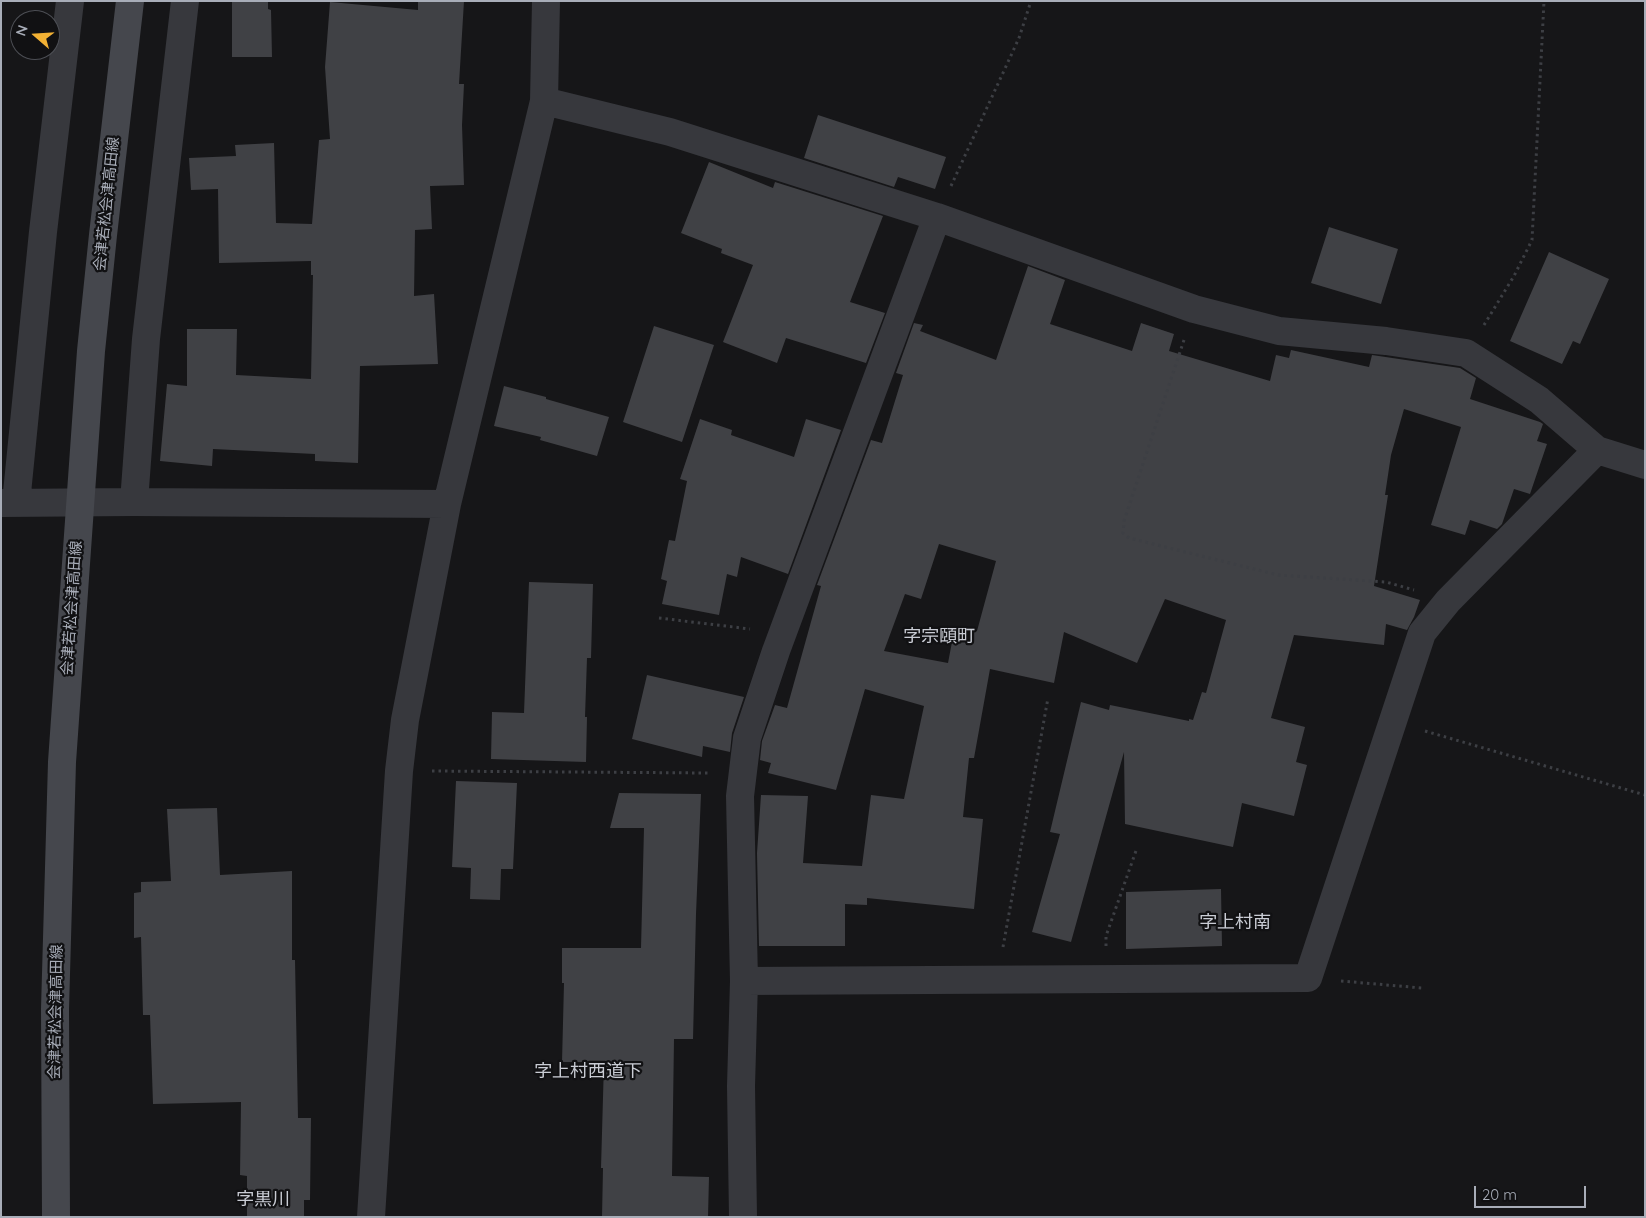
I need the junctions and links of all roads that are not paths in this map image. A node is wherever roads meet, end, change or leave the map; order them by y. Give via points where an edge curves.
1 (70, 1) edge
2 (130, 1) edge
3 (185, 1) edge
4 (546, 1) edge
5 (544, 101) junction
6 (937, 217) junction
7 (1597, 450) junction
8 (1645, 466) edge
9 (79, 502) junction
10 (134, 502) junction
11 (8, 503) edge
12 (447, 504) junction
13 (744, 981) junction
14 (56, 1217) edge
15 (371, 1217) edge
16 (744, 1217) edge

1 - 11 street
2 - 9 main road, 会津若松会津高田線 via 91,351
3 - 10 street via 146,339
4 - 5 street
5 - 6 street via 670,132
5 - 12 street
6 - 7 street via 1194,309 1280,331 1386,341 1466,353 1539,400
6 - 13 street via 747,738 740,796
7 - 8 street
7 - 13 street via 1448,601 1422,633 1308,978
9 - 10 street
9 - 11 street
9 - 14 main road, 会津若松会津高田線 via 62,772 55,1009
10 - 12 street
12 - 15 street via 405,720 399,771
13 - 16 street via 741,1086

